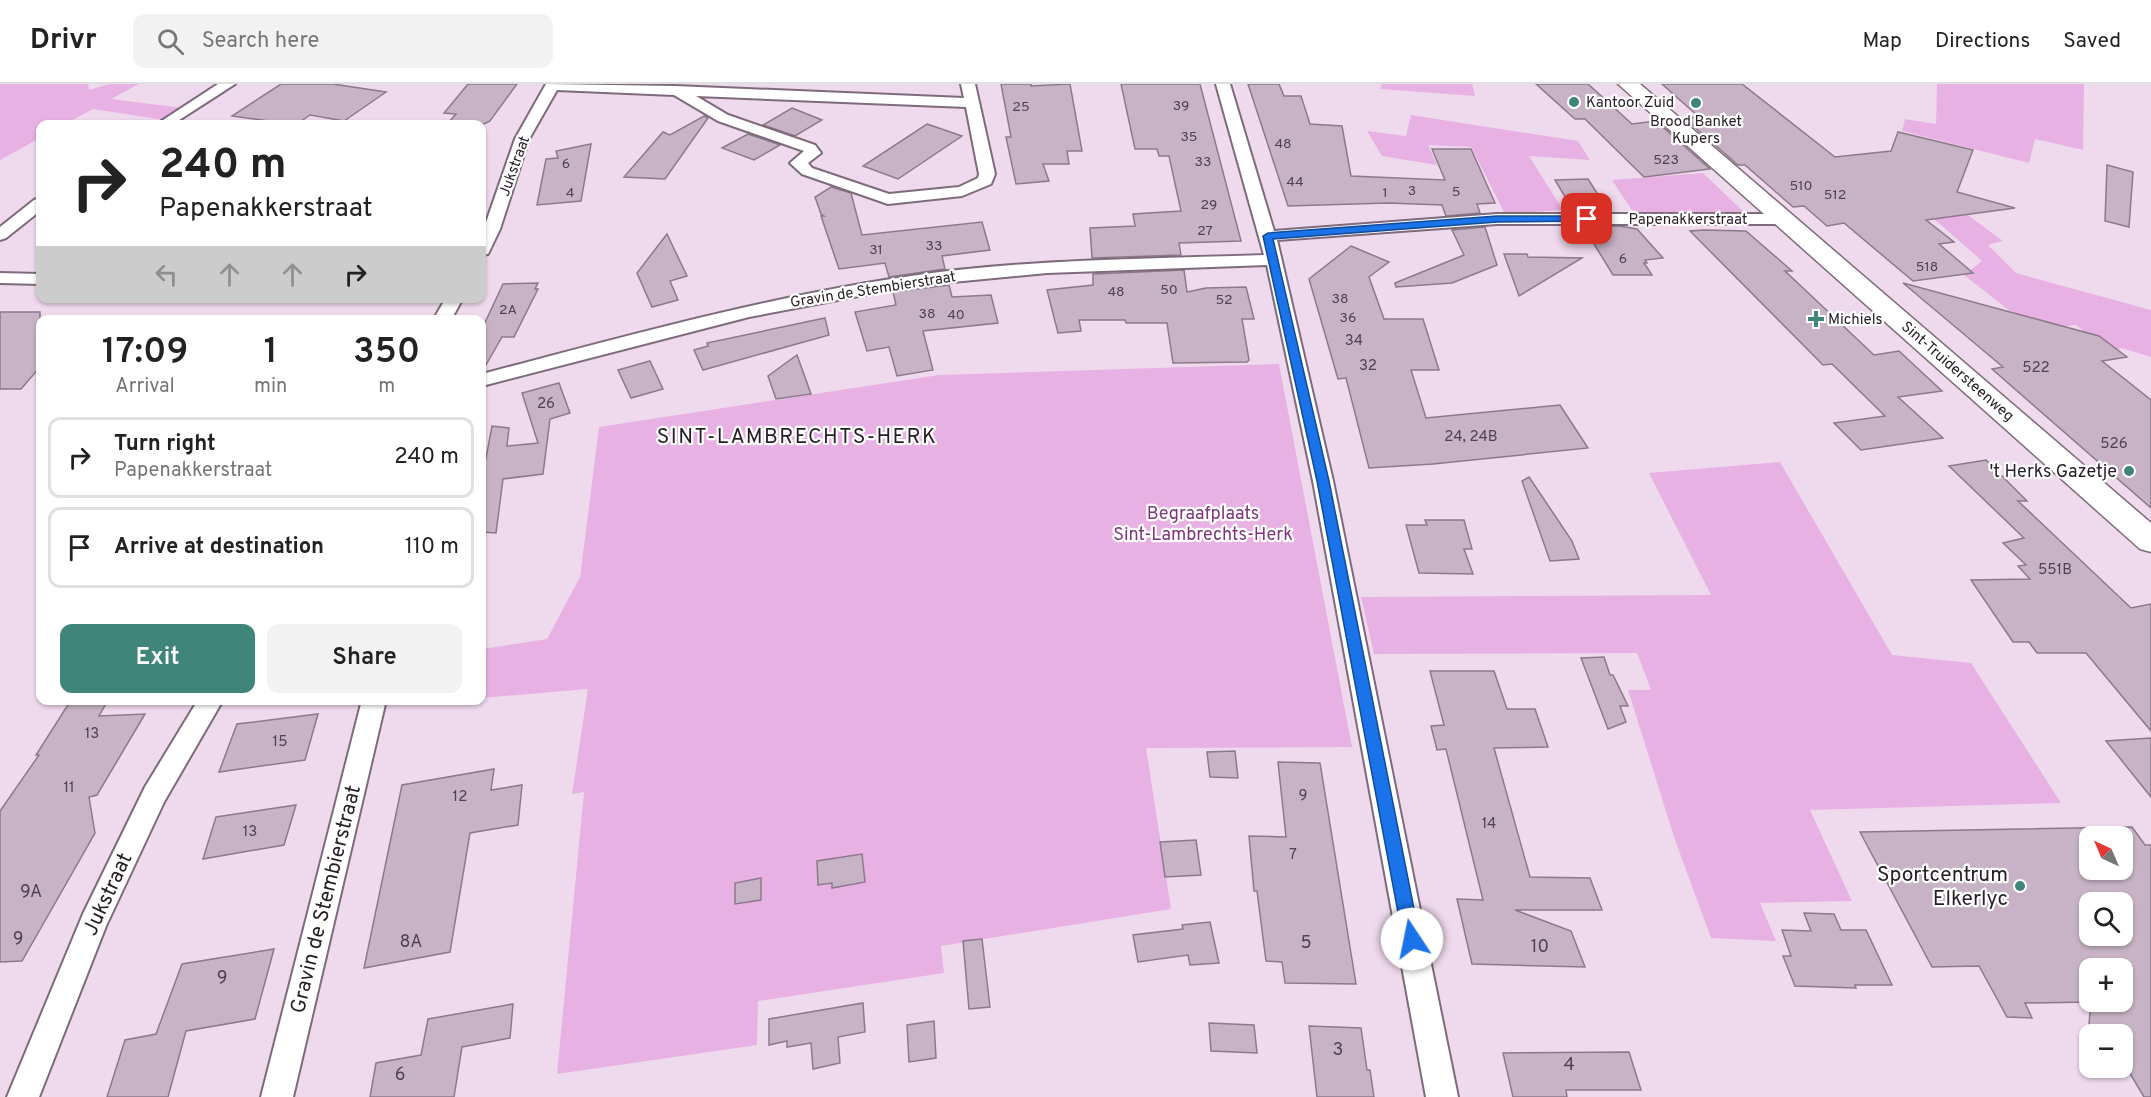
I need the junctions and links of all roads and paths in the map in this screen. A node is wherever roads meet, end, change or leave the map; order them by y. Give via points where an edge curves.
1 (228, 84) edge
2 (968, 84) edge
3 (1223, 84) edge
4 (1628, 84) edge
5 (553, 85) edge
6 (675, 90) junction
7 (971, 103) junction
8 (170, 120) edge
9 (36, 206) edge
10 (1785, 219) junction
11 (0, 235) edge
12 (1268, 236) junction
13 (486, 242) edge
14 (1274, 260) junction
15 (0, 279) edge
16 (36, 279) edge
17 (486, 379) edge
18 (2150, 538) edge
19 (208, 705) edge
20 (373, 705) edge
21 (22, 1097) edge
22 (277, 1097) edge
23 (1443, 1097) edge

1 - 8 street
2 - 7 street
3 - 12 street
4 - 10 main road, Sint-Truidersteenweg
5 - 6 street
5 - 13 street, Jukstraat via 522,139
6 - 7 street
6 - 7 street via 723,118 810,148 813,153 798,163 807,171 888,199 962,191 985,181 987,174
9 - 11 street
10 - 12 street, Papenakkerstraat via 1497,219
10 - 18 main road, Sint-Truidersteenweg
12 - 14 street
14 - 17 street, Gravin de Stembierstraat via 1029,268 912,281 716,318
14 - 23 street via 1323,481
15 - 16 street
19 - 21 street, Jukstraat via 154,795 93,922
20 - 22 street, Gravin de Stembierstraat

